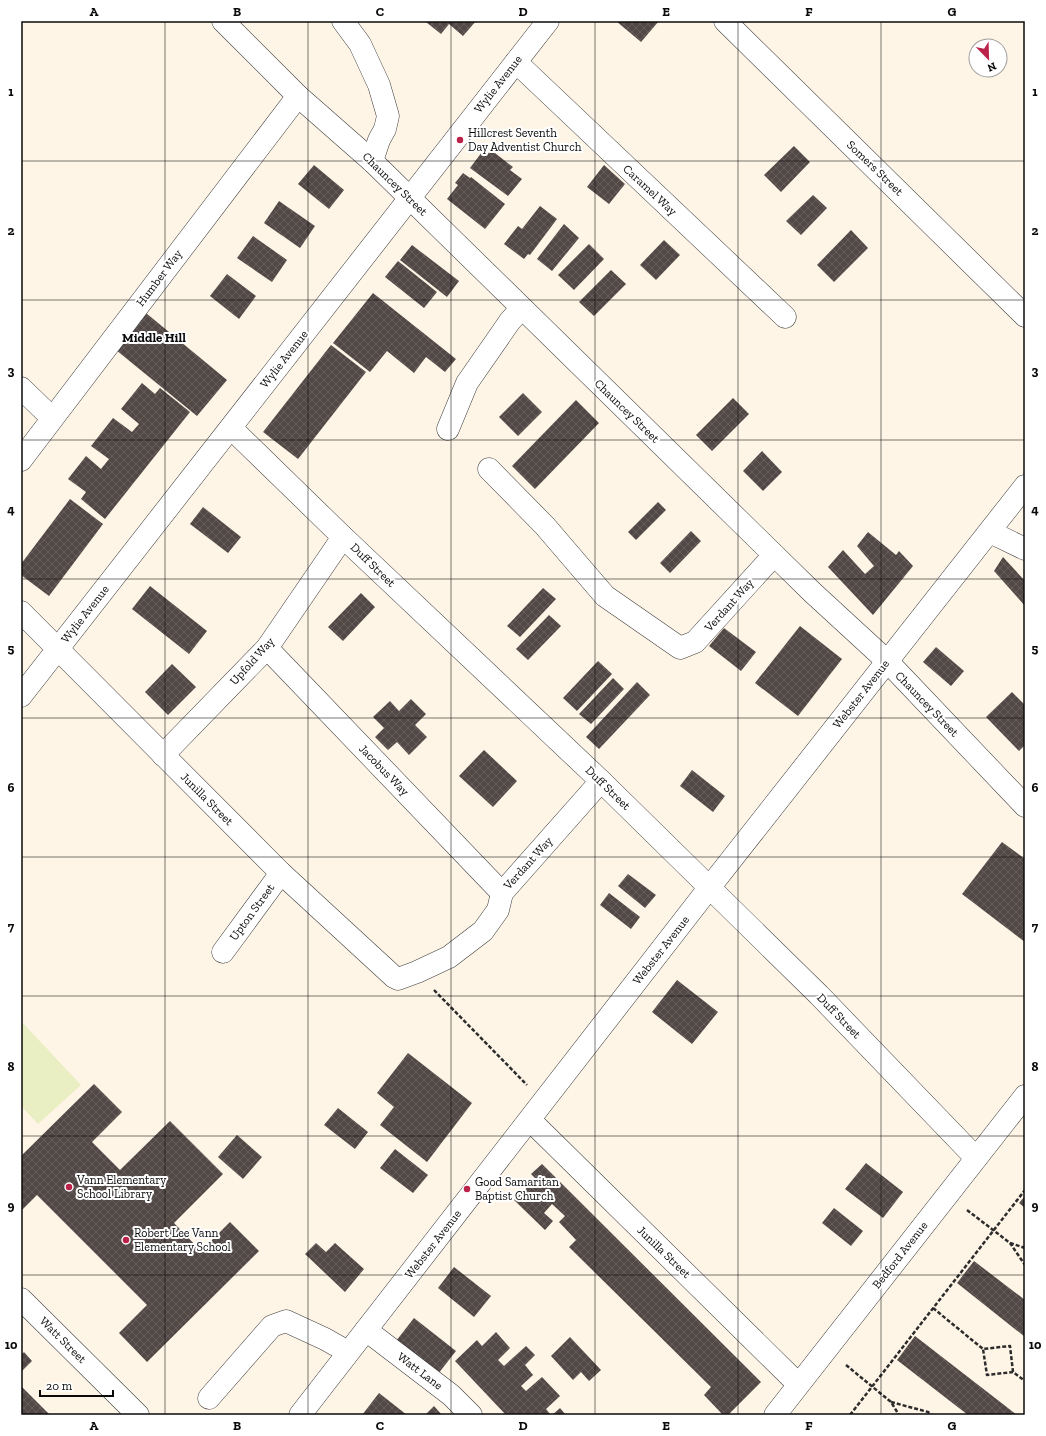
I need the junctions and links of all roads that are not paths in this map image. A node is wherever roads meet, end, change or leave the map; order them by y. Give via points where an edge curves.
1 (224, 21) edge
2 (343, 21) edge
3 (548, 21) edge
4 (725, 21) edge
5 (516, 62) junction
6 (298, 96) junction
7 (372, 161) junction
8 (410, 198) junction
9 (522, 308) junction
10 (1025, 316) edge
11 (785, 317) dead end
12 (21, 388) edge
13 (52, 418) junction
14 (231, 428) junction
15 (448, 429) dead end
16 (21, 460) edge
17 (490, 469) dead end
18 (1025, 486) edge
19 (990, 532) junction
20 (343, 536) junction
21 (1025, 549) edge
22 (774, 555) junction
23 (21, 612) edge
24 (58, 648) junction
25 (267, 648) junction
26 (887, 661) junction
27 (21, 696) edge
28 (163, 755) junction
29 (601, 781) junction
30 (1025, 806) edge
31 (281, 873) junction
32 (709, 888) junction
33 (502, 893) junction
34 (223, 952) dead end
35 (398, 979) joint
36 (1025, 1096) edge
37 (530, 1120) junction
38 (976, 1158) junction
39 (21, 1299) edge
40 (366, 1330) junction
41 (348, 1352) junction
42 (798, 1384) junction
43 (209, 1398) dead end
44 (138, 1415) edge
45 (300, 1415) edge
46 (471, 1415) edge
47 (775, 1415) edge

1 - 6 street, Chauncey Street
2 - 7 street via 360,44 379,85 388,116
3 - 5 street, Wylie Avenue
4 - 10 street, Somers Street
5 - 8 street, Wylie Avenue
5 - 11 street, Caramel Way
6 - 7 street, Chauncey Street
6 - 13 street, Humber Way
7 - 8 street, Chauncey Street
8 - 9 street, Chauncey Street
8 - 14 street, Wylie Avenue
9 - 15 street via 467,383
9 - 22 street, Chauncey Street
12 - 13 street
13 - 16 street, Humber Way
14 - 20 street, Duff Street
14 - 24 street, Wylie Avenue
17 - 22 street, Verdant Way via 545,526 605,596 680,648 695,642
18 - 19 street, Webster Avenue
19 - 21 street
19 - 26 street, Webster Avenue
20 - 25 street, Upfold Way
20 - 29 street, Duff Street
22 - 26 street, Chauncey Street
23 - 24 street, Junilla Street
24 - 27 street, Wylie Avenue
24 - 28 street, Junilla Street
25 - 28 street, Upfold Way
25 - 33 street, Jacobus Way
26 - 30 street, Chauncey Street
26 - 32 street, Webster Avenue
28 - 31 street, Junilla Street
29 - 32 street, Duff Street
29 - 33 street, Verdant Way
31 - 34 street, Upton Street
31 - 35 street, Junilla Street
32 - 37 street, Webster Avenue
32 - 38 street, Duff Street via 819,995
33 - 35 street, Verdant Way via 498,910 482,931 449,957
36 - 38 street, Bedford Avenue
37 - 40 street, Webster Avenue
37 - 42 street, Junilla Street
38 - 42 street, Bedford Avenue
39 - 44 street, Watt Street
40 - 41 street, Webster Avenue
40 - 46 street, Watt Lane via 451,1395
41 - 43 street via 286,1321 272,1326
41 - 45 street, Webster Avenue
42 - 47 street, Bedford Avenue

